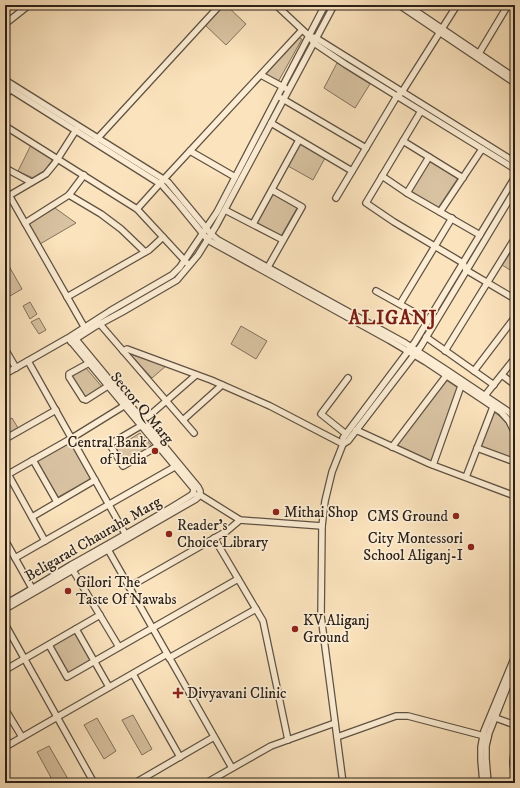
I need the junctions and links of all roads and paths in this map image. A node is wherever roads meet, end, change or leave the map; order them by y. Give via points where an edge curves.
1 (29, 5) edge
2 (220, 5) edge
3 (276, 5) edge
4 (325, 5) edge
5 (334, 5) edge
6 (399, 5) edge
7 (457, 5) edge
8 (508, 5) edge
9 (409, 6) edge
10 (5, 24) edge
11 (302, 30) junction
12 (441, 30) junction
13 (309, 36) junction
14 (315, 41) junction
15 (478, 55) junction
16 (515, 69) edge
17 (261, 75) junction
18 (514, 78) edge
19 (5, 80) edge
20 (282, 87) junction
21 (7, 88) edge
22 (289, 90) junction
23 (402, 92) junction
24 (277, 96) junction
25 (397, 96) junction
26 (5, 97) edge
27 (284, 100) junction
28 (420, 111) junction
29 (271, 123) junction
30 (5, 126) edge
31 (76, 130) junction
32 (97, 140) junction
33 (299, 140) junction
34 (403, 141) junction
35 (366, 148) junction
36 (482, 149) junction
37 (190, 151) junction
38 (429, 157) junction
39 (58, 158) junction
40 (515, 162) edge
41 (5, 168) edge
42 (515, 169) edge
43 (352, 171) junction
44 (84, 175) junction
45 (235, 176) junction
46 (382, 176) junction
47 (515, 177) edge
48 (463, 178) junction
49 (162, 181) junction
50 (31, 182) junction
51 (272, 190) junction
52 (515, 190) edge
53 (407, 193) junction
54 (505, 194) junction
55 (69, 195) junction
56 (7, 197) edge
57 (336, 198) dead end
58 (513, 199) edge
59 (137, 209) junction
60 (225, 210) junction
61 (440, 212) junction
62 (452, 218) junction
63 (25, 222) junction
64 (253, 224) junction
65 (204, 231) junction
66 (480, 235) junction
67 (163, 237) junction
68 (209, 237) junction
69 (515, 238) edge
70 (283, 240) junction
71 (435, 246) junction
72 (145, 252) junction
73 (185, 260) junction
74 (463, 263) junction
75 (190, 266) junction
76 (268, 267) junction
77 (466, 270) junction
78 (488, 283) junction
79 (376, 291) dead end
80 (67, 297) junction
81 (515, 299) edge
82 (400, 304) junction
83 (334, 307) junction
84 (515, 318) edge
85 (428, 320) junction
86 (98, 322) junction
87 (86, 330) junction
88 (72, 338) junction
89 (426, 338) junction
90 (5, 349) edge
91 (410, 349) junction
92 (123, 351) junction
93 (445, 351) junction
94 (416, 353) junction
95 (515, 359) edge
96 (28, 361) junction
97 (89, 363) junction
98 (16, 368) junction
99 (474, 371) junction
100 (5, 374) edge
101 (196, 375) junction
102 (502, 375) junction
103 (446, 376) junction
104 (348, 378) dead end
105 (110, 385) junction
106 (222, 385) junction
107 (494, 385) junction
108 (515, 385) edge
109 (461, 386) junction
110 (484, 398) junction
111 (166, 401) junction
112 (127, 404) junction
113 (492, 407) junction
114 (56, 410) junction
115 (515, 418) edge
116 (183, 420) junction
117 (143, 424) junction
118 (356, 430) junction
119 (194, 433) dead end
120 (515, 433) edge
121 (346, 434) junction
122 (72, 438) junction
123 (5, 439) edge
124 (343, 444) junction
125 (158, 446) junction
126 (392, 446) junction
127 (477, 448) junction
128 (33, 460) junction
129 (515, 462) edge
130 (177, 465) junction
131 (433, 465) junction
132 (6, 475) edge
133 (466, 477) junction
134 (95, 480) junction
135 (193, 494) junction
136 (200, 495) junction
137 (515, 496) edge
138 (57, 502) junction
139 (109, 504) junction
140 (32, 517) junction
141 (240, 520) junction
142 (322, 526) junction
143 (127, 536) junction
144 (214, 538) junction
145 (5, 540) edge
146 (45, 541) junction
147 (107, 548) junction
148 (15, 558) junction
149 (72, 567) junction
150 (238, 579) junction
151 (129, 587) junction
152 (33, 590) junction
153 (5, 604) edge
154 (5, 609) edge
155 (256, 609) junction
156 (100, 615) junction
157 (5, 624) edge
158 (153, 628) junction
159 (76, 629) junction
160 (49, 645) junction
161 (119, 647) junction
162 (168, 656) junction
163 (515, 656) edge
164 (24, 659) junction
165 (94, 662) junction
166 (515, 667) edge
167 (5, 670) edge
168 (133, 674) junction
169 (109, 687) junction
170 (5, 709) edge
171 (57, 717) junction
172 (493, 717) junction
173 (335, 723) junction
174 (515, 725) edge
175 (486, 736) junction
176 (22, 737) junction
177 (214, 737) junction
178 (337, 737) junction
179 (288, 740) junction
180 (515, 744) edge
181 (5, 747) edge
182 (180, 757) junction
183 (232, 768) junction
184 (515, 782) edge
185 (94, 783) edge
186 (135, 783) edge
187 (206, 783) edge
188 (343, 783) edge
189 (483, 783) edge
190 (488, 783) edge

1 - 10 street
2 - 32 street
3 - 11 street
4 - 13 street
5 - 14 street
6 - 9 street
7 - 12 street
8 - 15 street
9 - 12 street
11 - 13 street
11 - 17 street
12 - 15 street
12 - 23 street
13 - 14 street
13 - 20 street
14 - 22 street
14 - 23 street
14 - 25 street
15 - 18 street
16 - 18 street
17 - 20 street
17 - 37 street
19 - 32 street
20 - 22 street
20 - 24 street
21 - 26 street
21 - 31 street
22 - 27 street
23 - 25 street
23 - 40 street
24 - 27 street
24 - 45 street
25 - 28 street
25 - 35 street
27 - 29 street
27 - 35 street
28 - 34 street
28 - 36 street
29 - 33 street
29 - 60 street
30 - 39 street
31 - 32 street
31 - 39 street
32 - 49 street
33 - 43 street
33 - 51 street
34 - 38 street
34 - 46 street
35 - 43 street
36 - 42 street
36 - 48 street
37 - 45 street
37 - 49 street
38 - 48 street
38 - 53 street
39 - 44 street
39 - 50 street via 46,174
41 - 50 street
43 - 57 street
44 - 55 street
44 - 59 street
45 - 65 street
46 - 53 street
46 - 71 street via 366,203
47 - 54 street
48 - 61 street
49 - 59 street
49 - 65 street via 162,185
50 - 56 street
51 - 64 street
51 - 70 street via 302,207
52 - 58 street
53 - 61 street
54 - 58 street
54 - 66 street
55 - 63 street
55 - 72 street via 101,214
56 - 63 street
58 - 77 street
59 - 67 street
60 - 64 street
60 - 68 street
61 - 62 street
62 - 66 street
62 - 71 street
63 - 80 street
64 - 70 street
65 - 68 street
65 - 73 street
66 - 74 street
67 - 72 street
67 - 73 street
68 - 75 street
68 - 76 street
68 - 83 street via 215,244
69 - 78 street
70 - 76 street
71 - 74 street
71 - 82 street
72 - 80 street
73 - 75 street
73 - 86 street via 172,275 115,308
74 - 77 street
74 - 85 street
75 - 86 street via 177,280 122,312
76 - 83 street
77 - 78 street
77 - 89 street
78 - 81 street
78 - 93 street
79 - 82 street
80 - 87 street
82 - 85 street
83 - 91 street via 389,340
84 - 99 street
85 - 91 street
86 - 87 street
86 - 92 street
87 - 88 street
88 - 96 street
88 - 97 street, Sector Q Marg
88 - 105 street
89 - 93 street
89 - 94 street
90 - 98 street
91 - 94 street
91 - 121 street
92 - 101 street via 127,349
92 - 111 street
93 - 99 street
94 - 103 street
94 - 110 street
94 - 118 street
95 - 102 street
96 - 98 street
96 - 114 street
97 - 105 street, Sector Q Marg
97 - 105 street via 68,375 83,400
98 - 100 street
99 - 107 street
101 - 106 street
101 - 111 street
102 - 107 street
102 - 108 street
103 - 109 street
103 - 126 street
104 - 121 street via 321,414
105 - 112 street
106 - 116 street
106 - 124 street via 270,406
107 - 110 street
109 - 110 street
109 - 131 street
110 - 113 street
110 - 115 street
111 - 116 street
111 - 117 street
112 - 117 street
112 - 122 street
113 - 120 street via 509,421
113 - 127 street
114 - 122 street
114 - 123 street
116 - 119 street
117 - 125 street, Sector Q Marg
117 - 125 street via 110,444 123,466
117 - 130 street
118 - 124 street
118 - 126 street
121 - 124 street
122 - 128 street
122 - 134 street
124 - 142 street via 332,472
125 - 130 street, Sector Q Marg
126 - 131 street
127 - 129 street
127 - 133 street
128 - 132 street
128 - 138 street
130 - 135 street, Sector Q Marg via 194,489
130 - 136 street via 198,487
130 - 139 street
131 - 133 street
132 - 140 street
133 - 137 street
134 - 138 street
134 - 139 street
135 - 136 street
135 - 143 street, Beligarad Chauraha Marg
136 - 141 street
136 - 143 street
138 - 140 street
139 - 143 street
139 - 146 street
140 - 146 street
141 - 142 street
141 - 144 street
142 - 173 street via 321,616
143 - 147 street, Beligarad Chauraha Marg
144 - 150 street
144 - 151 street
145 - 148 street
146 - 148 street
147 - 149 street, Beligarad Chauraha Marg
147 - 151 street
148 - 152 street
149 - 152 street, Beligarad Chauraha Marg
149 - 156 street
150 - 155 street
150 - 158 street
151 - 158 street
152 - 153 street, Beligarad Chauraha Marg
152 - 154 street
155 - 162 street
155 - 179 street via 263,621
156 - 159 street
156 - 161 street
157 - 164 street
158 - 161 street
158 - 162 street
159 - 160 street
159 - 165 street
160 - 164 street
160 - 165 street via 67,677
161 - 165 street
162 - 168 street
162 - 177 street
163 - 172 street
164 - 167 street
164 - 171 street
165 - 169 street
166 - 172 street
168 - 169 street
168 - 182 street
169 - 171 street
170 - 176 street
171 - 176 street
171 - 185 street
172 - 174 street
172 - 175 street
173 - 178 street
173 - 179 street
175 - 178 street via 408,716 396,716
175 - 189 street via 481,747
175 - 190 street
176 - 181 street
177 - 182 street
177 - 183 street
178 - 188 street
179 - 183 street via 271,746
180 - 184 street
182 - 186 street
183 - 187 street

